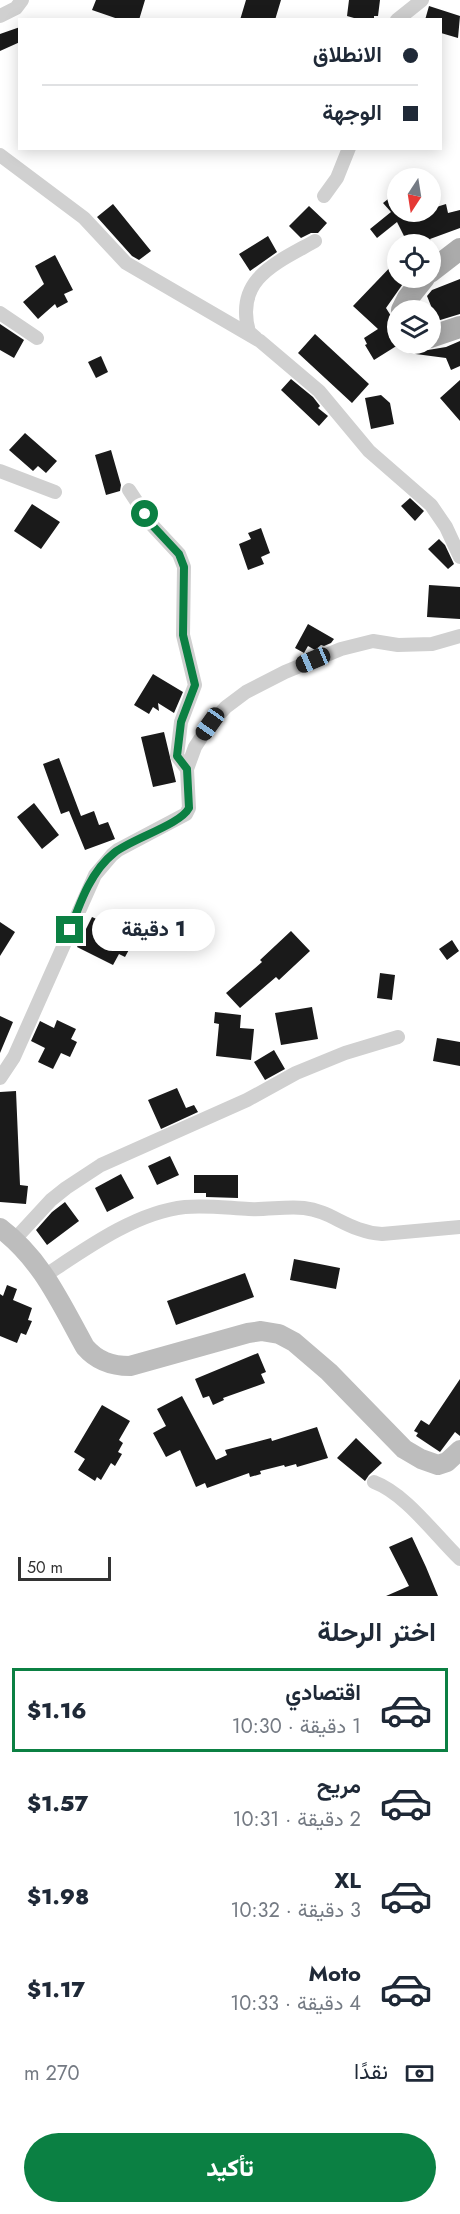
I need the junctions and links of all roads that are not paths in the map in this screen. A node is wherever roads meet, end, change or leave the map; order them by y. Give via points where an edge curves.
1 (22, 0) edge
2 (422, 0) edge
3 (0, 16) edge
4 (400, 18) edge
5 (348, 150) edge
6 (0, 155) edge
7 (324, 196) dead end
8 (315, 241) dead end
9 (460, 249) edge
10 (441, 264) edge
11 (416, 288) edge
12 (407, 300) edge
13 (0, 313) edge
14 (460, 327) edge
15 (441, 333) edge
16 (37, 338) dead end
17 (260, 341) junction
18 (0, 471) edge
19 (129, 490) dead end
20 (55, 492) dead end
21 (460, 557) edge
22 (460, 636) edge
23 (187, 769) junction
24 (398, 1037) dead end
25 (0, 1078) edge
26 (460, 1227) edge
27 (8, 1234) edge
28 (46, 1275) junction
29 (460, 1450) edge
30 (374, 1482) dead end
31 (460, 1559) edge

1 - 3 street
2 - 4 street
5 - 7 street via 337,178
6 - 17 street via 84,218 132,267
8 - 17 street via 270,267 248,293 249,332
9 - 10 main road
11 - 12 main road
13 - 16 street
14 - 15 main road
17 - 21 street via 319,391 369,451 432,505
18 - 20 street
19 - 23 street via 152,525 179,554 184,567 183,635 195,685 181,722 177,756
22 - 23 street via 432,644 373,641 341,649 271,679 246,692 210,724
23 - 25 street via 186,814 118,850 94,875 14,1057
24 - 27 street via 296,1072 247,1100 102,1165
26 - 28 street via 382,1234 357,1230 303,1208 185,1207 153,1215 110,1235
27 - 28 street
28 - 29 street via 85,1347 102,1362 130,1366 248,1333 271,1332 304,1350 415,1456 438,1465
30 - 31 street via 388,1487 407,1503

